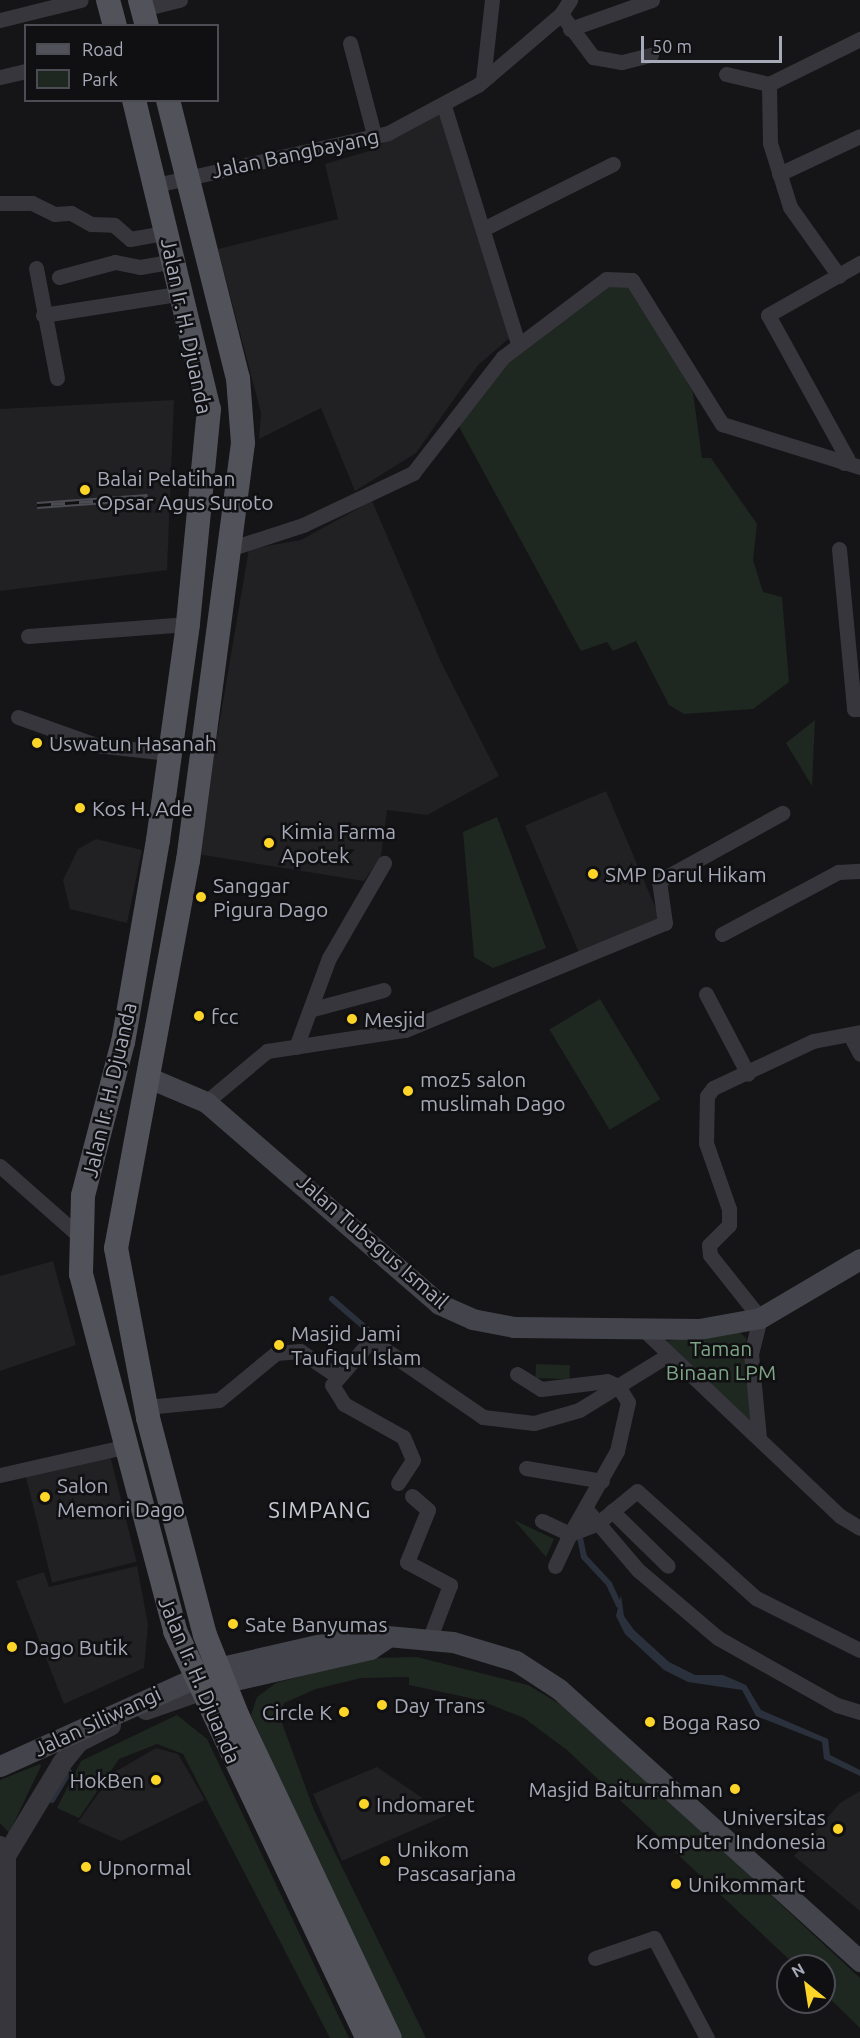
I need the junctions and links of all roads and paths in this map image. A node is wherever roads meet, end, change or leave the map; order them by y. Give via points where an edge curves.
1 (81, 0) edge
2 (108, 0) edge
3 (180, 0) edge
4 (492, 0) edge
5 (570, 0) edge
6 (652, 0) edge
7 (144, 12) edge
8 (561, 14) junction
9 (0, 20) edge
10 (114, 24) edge
11 (570, 28) junction
12 (860, 39) edge
13 (350, 43) dead end
14 (651, 55) dead end
15 (24, 71) edge
16 (726, 74) dead end
17 (0, 77) edge
18 (483, 80) junction
19 (769, 84) junction
20 (135, 102) edge
21 (169, 102) edge
22 (444, 106) junction
23 (860, 136) edge
24 (375, 138) junction
25 (613, 164) dead end
26 (779, 174) junction
27 (188, 176) junction
28 (156, 185) junction
29 (0, 203) edge
30 (485, 228) junction
31 (168, 232) junction
32 (175, 261) junction
33 (860, 263) edge
34 (36, 268) dead end
35 (839, 276) junction
36 (59, 277) dead end
37 (183, 293) junction
38 (43, 315) junction
39 (518, 343) junction
40 (57, 378) dead end
41 (238, 378) junction
42 (203, 382) junction
43 (853, 462) edge
44 (232, 548) junction
45 (839, 549) dead end
46 (188, 624) junction
47 (28, 636) dead end
48 (857, 709) edge
49 (18, 717) dead end
50 (169, 753) junction
51 (782, 813) dead end
52 (158, 840) junction
53 (190, 848) junction
54 (384, 863) dead end
55 (860, 871) edge
56 (722, 934) dead end
57 (384, 990) dead end
58 (706, 994) dead end
59 (313, 1009) junction
60 (856, 1034) edge
61 (296, 1047) junction
62 (860, 1054) edge
63 (748, 1074) junction
64 (147, 1077) junction
65 (206, 1102) junction
66 (0, 1166) edge
67 (79, 1236) junction
68 (860, 1259) edge
69 (760, 1318) junction
70 (644, 1330) junction
71 (668, 1355) junction
72 (517, 1374) dead end
73 (337, 1376) junction
74 (618, 1386) junction
75 (146, 1407) junction
76 (759, 1438) junction
77 (113, 1450) junction
78 (526, 1468) dead end
79 (0, 1475) edge
80 (602, 1481) junction
81 (398, 1483) dead end
82 (412, 1497) dead end
83 (586, 1509) junction
84 (612, 1511) junction
85 (542, 1521) dead end
86 (598, 1524) junction
87 (860, 1528) edge
88 (570, 1534) junction
89 (555, 1566) dead end
90 (668, 1566) dead end
91 (429, 1640) junction
92 (860, 1650) edge
93 (208, 1679) junction
94 (860, 1712) edge
95 (0, 1766) edge
96 (3, 1851) edge
97 (595, 1958) dead end
98 (860, 1961) edge
99 (6, 2038) edge
100 (367, 2038) edge
101 (390, 2038) edge
102 (707, 2038) edge

1 - 9 street
2 - 10 main road
3 - 7 street
4 - 18 street
5 - 8 street, Jalan Bangbayang
6 - 11 street
8 - 11 street
8 - 18 street, Jalan Bangbayang
11 - 14 street via 593,57 621,62
12 - 19 street
13 - 24 street
15 - 17 street
16 - 19 street
18 - 22 street, Jalan Bangbayang
19 - 26 street via 770,143
20 - 28 main road, Jalan Ir. H. Djuanda
21 - 27 main road, Jalan Ir. H. Djuanda
22 - 24 street, Jalan Bangbayang
22 - 30 street
23 - 26 street
24 - 27 street, Jalan Bangbayang
25 - 30 street
26 - 35 street via 795,217
27 - 28 street, Jalan Bangbayang
27 - 41 main road, Jalan Ir. H. Djuanda
28 - 31 main road, Jalan Ir. H. Djuanda
29 - 31 street via 32,203 55,214 71,213 91,224 114,225 130,239
30 - 39 street
31 - 32 main road, Jalan Ir. H. Djuanda
32 - 36 street via 141,267 115,262
32 - 37 main road, Jalan Ir. H. Djuanda
33 - 35 street
34 - 38 street
35 - 43 street via 768,315
37 - 38 street
37 - 42 main road, Jalan Ir. H. Djuanda
38 - 40 street
39 - 43 street via 606,279 632,280 722,424
39 - 44 street via 413,473 303,525
41 - 42 main road
41 - 44 main road, Jalan Ir. H. Djuanda via 243,443
42 - 46 main road, Jalan Ir. H. Djuanda via 209,409
44 - 53 main road, Jalan Ir. H. Djuanda
45 - 48 street
46 - 47 street
46 - 50 main road, Jalan Ir. H. Djuanda
49 - 50 street via 96,745
50 - 52 main road, Jalan Ir. H. Djuanda
51 - 61 street via 659,881 666,923 405,1030
52 - 53 main road
52 - 67 main road, Jalan Ir. H. Djuanda via 123,1042 83,1196
53 - 64 main road, Jalan Ir. H. Djuanda
54 - 59 street via 329,958
55 - 56 street via 838,872
57 - 59 street
58 - 63 street
59 - 61 street
60 - 62 street
60 - 63 street via 813,1041
61 - 65 street via 267,1051
63 - 69 street via 713,1088 707,1096 706,1143 729,1209 729,1225 710,1245 710,1255
64 - 65 main road, Jalan Tubagus Ismail
64 - 75 main road, Jalan Ir. H. Djuanda via 116,1248
65 - 70 main road, Jalan Tubagus Ismail via 439,1304 472,1320 514,1327
66 - 67 street
67 - 77 main road, Jalan Ir. H. Djuanda via 81,1274
68 - 69 main road, Jalan Tubagus Ismail
69 - 70 main road, Jalan Tubagus Ismail via 699,1329
69 - 76 street via 751,1354
70 - 71 street
71 - 74 street
71 - 76 street
72 - 74 street via 541,1389 597,1379
73 - 74 street via 366,1342 377,1340 412,1372 483,1417 534,1423 579,1410
73 - 75 street via 300,1351 276,1353 219,1400
73 - 81 street via 334,1395 403,1437 413,1460
74 - 80 street via 628,1402 617,1451
75 - 93 main road, Jalan Ir. H. Djuanda
76 - 87 street via 840,1516
77 - 79 street
77 - 93 main road, Jalan Ir. H. Djuanda via 166,1607
78 - 80 street
80 - 83 street
82 - 91 street via 428,1510 407,1562 450,1585
83 - 86 street
83 - 88 street
84 - 86 street
84 - 90 street
84 - 92 street via 641,1492 756,1598
85 - 88 street
86 - 88 street
86 - 94 street via 638,1570 718,1638 837,1705
88 - 89 street
91 - 93 main road via 385,1639 365,1634
91 - 98 main road via 516,1661 550,1682
93 - 95 main road, Jalan Siliwangi
93 - 96 street, Jalan Siliwangi via 79,1742
93 - 100 main road, Jalan Ir. H. Djuanda
93 - 101 main road, Jalan Ir. H. Djuanda
96 - 99 street
97 - 102 street via 654,1938

